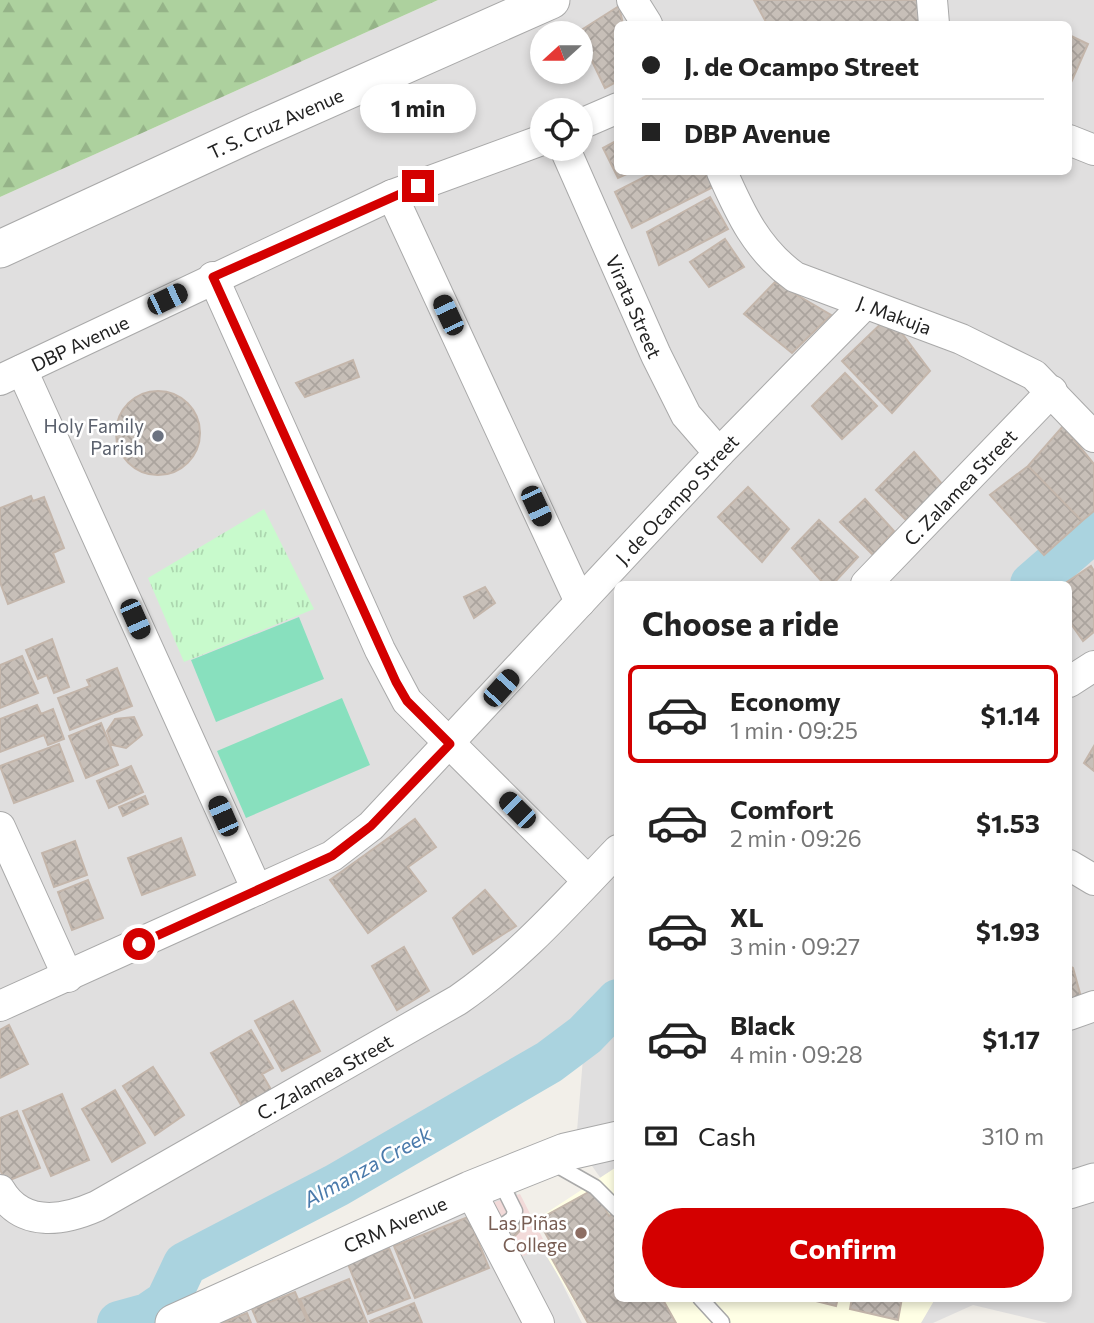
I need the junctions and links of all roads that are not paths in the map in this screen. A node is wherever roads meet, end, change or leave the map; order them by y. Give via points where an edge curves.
1 (551, 0) edge
2 (632, 0) edge
3 (932, 0) edge
4 (644, 21) edge
5 (934, 21) edge
6 (614, 110) edge
7 (593, 119) edge
8 (1072, 141) edge
9 (530, 144) edge
10 (1094, 150) edge
11 (570, 161) edge
12 (723, 175) edge
13 (393, 195) junction
14 (0, 249) edge
15 (213, 277) junction
16 (865, 304) junction
17 (11, 375) edge
18 (1052, 391) junction
19 (1094, 437) edge
20 (719, 453) junction
21 (869, 581) edge
22 (580, 602) junction
23 (1094, 666) edge
24 (1072, 680) edge
25 (450, 744) junction
26 (0, 827) edge
27 (614, 854) edge
28 (1072, 867) edge
29 (1094, 880) edge
30 (587, 881) junction
31 (257, 890) junction
32 (68, 976) junction
33 (0, 1006) edge
34 (1094, 1006) edge
35 (1072, 1014) edge
36 (614, 1141) edge
37 (546, 1159) junction
38 (1094, 1182) edge
39 (484, 1184) junction
40 (1072, 1189) edge
41 (0, 1190) edge
42 (614, 1206) edge
43 (704, 1302) edge
44 (722, 1322) edge
45 (174, 1323) edge
46 (539, 1323) edge

1 - 14 street, T. S. Cruz Avenue
2 - 4 street
3 - 5 street
6 - 7 street
8 - 10 street
9 - 13 street, DBP Avenue
11 - 20 street, Virata Street via 686,415
12 - 16 street, J. Makuja via 751,231 777,264
13 - 15 street, DBP Avenue
13 - 22 street
15 - 17 street, DBP Avenue
15 - 25 street via 396,682 407,701
16 - 18 street, J. Makuja via 961,339 1034,375
16 - 20 street, J. de Ocampo Street
17 - 31 street
18 - 19 street, J. Makuja
18 - 21 street, C. Zalamea Street
20 - 22 street, J. de Ocampo Street
22 - 25 street, J. de Ocampo Street
23 - 24 street
25 - 30 street
25 - 31 street, J. de Ocampo Street via 371,826 332,856
26 - 32 street
27 - 30 street, C. Zalamea Street
28 - 29 street
30 - 41 street, C. Zalamea Street via 494,975 458,1000 97,1206 71,1217 47,1220 20,1212
31 - 32 street, J. de Ocampo Street
32 - 33 street, J. de Ocampo Street
34 - 35 street
36 - 37 street, CRM Avenue
37 - 39 street, CRM Avenue
37 - 42 lane via 595,1187
38 - 40 street
39 - 45 street, CRM Avenue
39 - 46 street via 493,1233
43 - 44 lane

